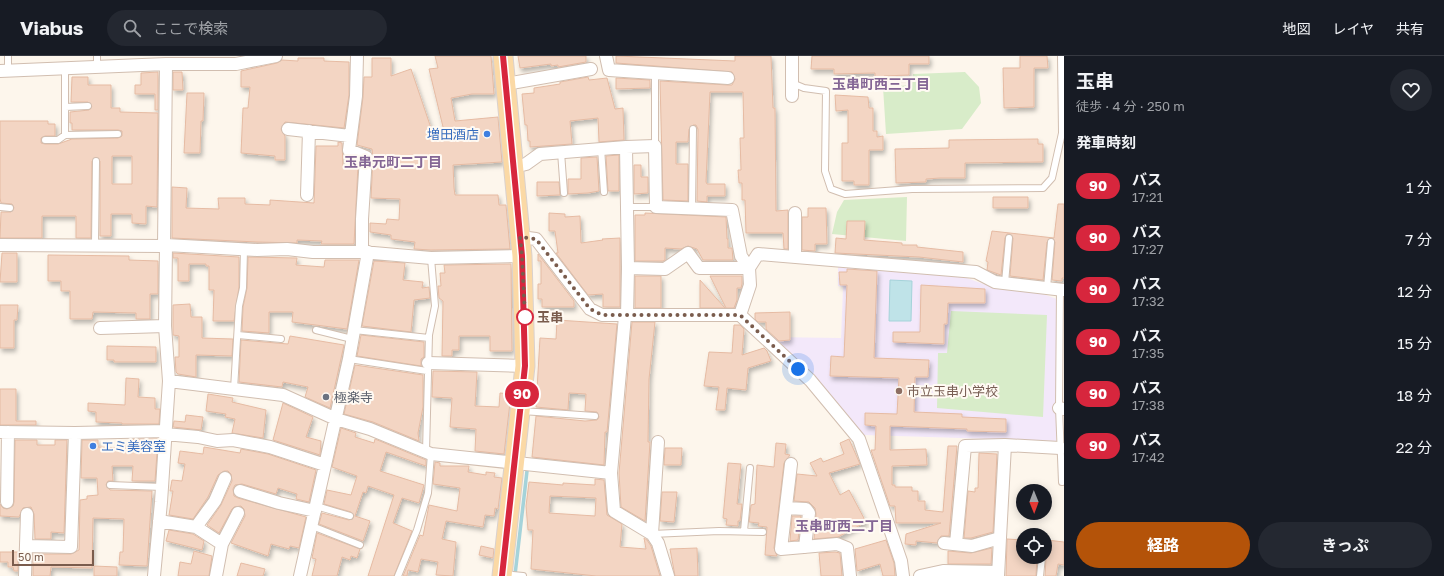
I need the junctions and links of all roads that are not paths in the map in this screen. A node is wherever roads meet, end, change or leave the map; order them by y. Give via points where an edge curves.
1 (8, 56) edge
2 (276, 56) edge
3 (357, 56) edge
4 (503, 56) edge
5 (606, 56) edge
6 (792, 56) edge
7 (1061, 56) edge
8 (152, 60) edge
9 (103, 61) edge
10 (166, 64) junction
11 (65, 68) junction
12 (591, 69) dead end
13 (4, 70) edge
14 (655, 73) junction
15 (728, 78) dead end
16 (506, 84) junction
17 (792, 84) junction
18 (792, 96) dead end
19 (65, 106) junction
20 (88, 106) dead end
21 (288, 129) dead end
22 (693, 129) dead end
23 (309, 131) junction
24 (118, 134) dead end
25 (65, 135) junction
26 (350, 136) junction
27 (45, 140) dead end
28 (626, 146) junction
29 (655, 146) junction
30 (601, 148) junction
31 (562, 152) junction
32 (96, 161) dead end
33 (514, 167) junction
34 (604, 192) dead end
35 (564, 193) dead end
36 (307, 195) dead end
37 (627, 207) junction
38 (656, 207) junction
39 (0, 208) edge
40 (10, 208) dead end
41 (692, 209) junction
42 (795, 213) dead end
43 (520, 237) junction
44 (1009, 238) dead end
45 (1051, 242) dead end
46 (95, 244) junction
47 (0, 245) edge
48 (165, 246) junction
49 (244, 250) junction
50 (365, 252) junction
51 (522, 256) junction
52 (795, 256) junction
53 (431, 258) junction
54 (628, 268) junction
55 (749, 268) junction
56 (1005, 283) junction
57 (1047, 288) junction
58 (1062, 290) edge
59 (740, 315) junction
60 (626, 316) junction
61 (165, 326) junction
62 (100, 328) dead end
63 (316, 330) dead end
64 (353, 334) junction
65 (238, 335) junction
66 (429, 338) junction
67 (281, 339) dead end
68 (349, 359) junction
69 (525, 366) junction
70 (428, 367) junction
71 (169, 382) junction
72 (234, 389) junction
73 (1062, 409) edge
74 (521, 410) junction
75 (595, 416) dead end
76 (336, 419) junction
77 (4, 432) edge
78 (75, 433) junction
79 (165, 433) junction
80 (658, 442) dead end
81 (1005, 445) junction
82 (1060, 448) junction
83 (428, 453) junction
84 (515, 464) junction
85 (791, 464) dead end
86 (325, 465) junction
87 (750, 468) dead end
88 (611, 473) junction
89 (225, 478) dead end
90 (1062, 482) dead end
91 (110, 485) dead end
92 (162, 487) junction
93 (240, 491) dead end
94 (8, 502) dead end
95 (786, 508) junction
96 (315, 509) junction
97 (238, 513) dead end
98 (27, 514) dead end
99 (350, 516) dead end
100 (159, 521) junction
101 (312, 526) junction
102 (196, 528) junction
103 (744, 531) junction
104 (763, 532) dead end
105 (652, 534) junction
106 (1000, 538) junction
107 (222, 544) junction
108 (360, 545) dead end
109 (26, 546) junction
110 (805, 547) junction
111 (1041, 564) edge
112 (998, 574) edge
113 (509, 575) edge
114 (25, 576) edge
115 (154, 576) edge
116 (216, 576) edge
117 (300, 576) edge
118 (398, 576) edge
119 (523, 576) edge
120 (668, 576) edge
121 (850, 576) edge
122 (903, 576) edge
123 (920, 576) edge
124 (1040, 576) edge

1 - 13 lane
2 - 10 street via 236,64
3 - 26 street via 356,96
4 - 16 main road
5 - 14 street via 609,70
6 - 17 street
7 - 17 lane via 1062,133 1052,178 1043,188 912,189 845,194 831,189 825,171 826,91
8 - 9 street
8 - 10 street
9 - 11 street
10 - 48 street
11 - 13 street
11 - 19 lane
12 - 16 street
14 - 15 street
14 - 29 lane
16 - 33 main road
17 - 18 street
19 - 20 lane
19 - 25 lane
21 - 23 street
22 - 41 lane
23 - 26 street
23 - 36 street
24 - 25 lane
25 - 27 lane via 58,140
26 - 50 street via 348,150 366,157 362,219
28 - 29 street
28 - 30 street
28 - 37 street
29 - 38 street
30 - 31 street
30 - 34 lane
31 - 33 street via 540,154 526,164
31 - 35 lane
32 - 46 lane
33 - 43 main road
37 - 38 lane
37 - 54 street
38 - 41 street
39 - 40 lane
41 - 55 street via 732,210 741,256
42 - 52 street
43 - 51 main road
43 - 60 street via 536,239 590,309 602,315
44 - 56 lane
45 - 57 lane
46 - 47 street
46 - 48 street
48 - 49 street
48 - 61 street
49 - 50 street
49 - 65 lane
50 - 53 street
50 - 64 street
51 - 53 street
51 - 69 main road
52 - 55 street via 758,254
52 - 56 street via 976,272 995,282
53 - 66 lane via 435,306
54 - 55 street via 665,268 688,253 699,268
54 - 60 street
55 - 59 street via 750,285
56 - 57 street
57 - 58 street
58 - 73 lane
59 - 60 street
59 - 122 street via 810,380 859,439 901,561
60 - 88 street
61 - 62 street
61 - 71 street
63 - 64 lane
64 - 66 lane
64 - 68 street
65 - 67 lane
65 - 72 lane
66 - 70 lane
68 - 70 lane
68 - 76 street
69 - 70 street
69 - 74 main road
70 - 83 lane
71 - 72 street
71 - 79 street
72 - 76 street via 283,395
73 - 82 lane
74 - 75 lane
74 - 84 main road
76 - 83 street via 370,429
76 - 86 street
77 - 78 street
77 - 94 street
78 - 79 street
78 - 109 street via 71,547
79 - 86 street via 217,441 233,440
79 - 92 street
80 - 105 street
81 - 82 street
81 - 106 street
81 - 106 street via 965,446 950,543 972,546
82 - 90 lane
83 - 84 street
83 - 118 lane via 428,493 417,530
84 - 88 street
84 - 113 main road
85 - 95 street
86 - 96 street
87 - 103 lane
88 - 105 street via 614,512
89 - 102 street via 215,501
91 - 92 lane
92 - 100 street
93 - 96 street via 279,503
95 - 110 street via 806,509 809,513
95 - 110 street via 781,549
96 - 99 lane
96 - 101 street
97 - 107 street
98 - 109 street
100 - 102 street
100 - 115 street
101 - 108 lane
101 - 117 street
102 - 107 street
103 - 104 lane
103 - 105 lane
105 - 120 street via 658,543
106 - 112 street
107 - 116 street
109 - 114 street
110 - 121 street via 837,544 847,548
111 - 124 lane
112 - 123 street via 944,571
113 - 119 lane

